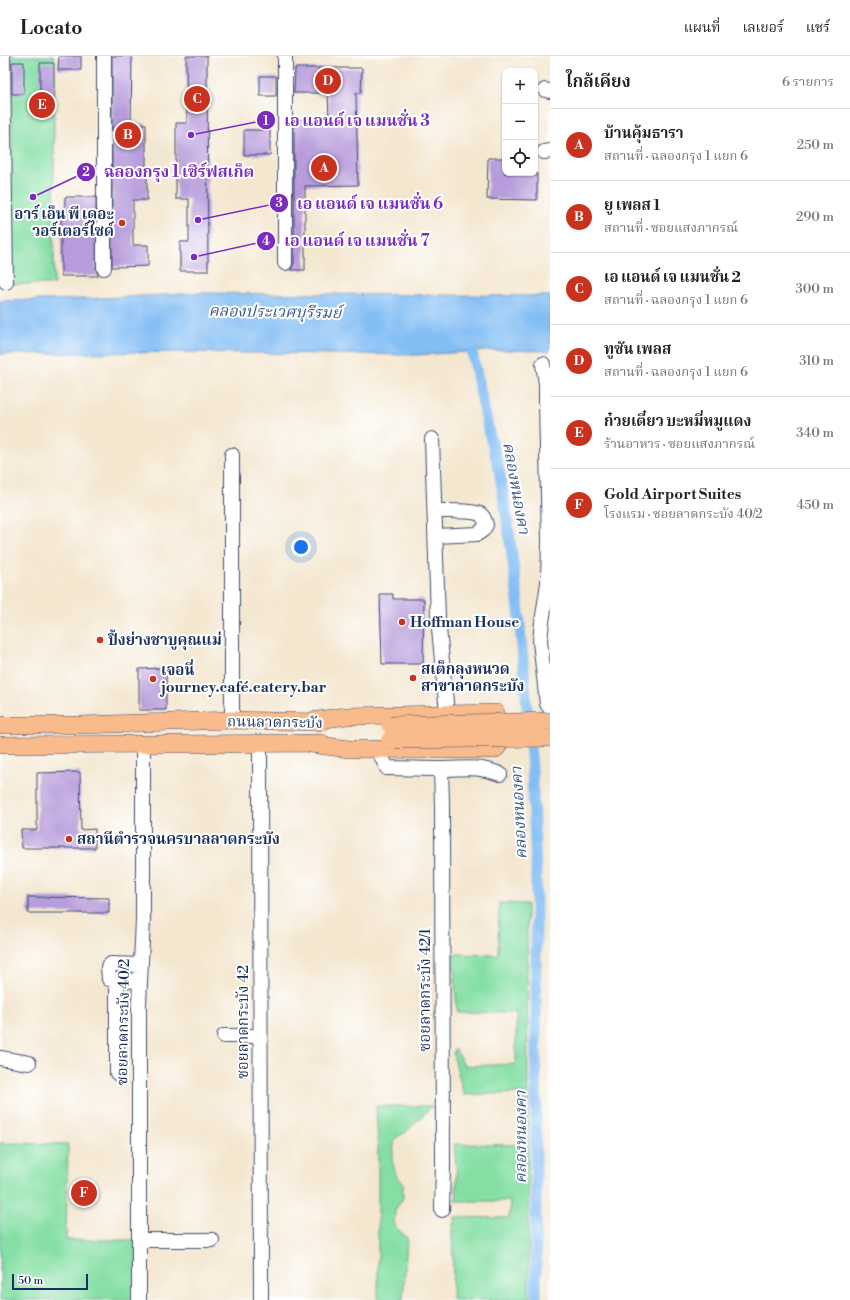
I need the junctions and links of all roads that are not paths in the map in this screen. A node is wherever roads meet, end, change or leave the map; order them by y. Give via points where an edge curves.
1 (3, 56) edge
2 (104, 56) edge
3 (285, 56) edge
4 (3, 248) edge
5 (284, 263) dead end
6 (104, 268) dead end
7 (6, 282) dead end
8 (543, 364) dead end
9 (432, 439) dead end
10 (232, 455) dead end
11 (435, 511) junction
12 (436, 536) junction
13 (550, 708) edge
14 (447, 713) junction
15 (232, 720) junction
16 (310, 721) junction
17 (550, 721) edge
18 (0, 725) edge
19 (81, 725) junction
20 (386, 738) junction
21 (550, 738) edge
22 (143, 744) junction
23 (260, 744) junction
24 (0, 745) edge
25 (82, 745) junction
26 (441, 769) junction
27 (500, 774) dead end
28 (140, 965) junction
29 (117, 981) junction
30 (140, 981) junction
31 (224, 1036) dead end
32 (260, 1036) junction
33 (0, 1058) edge
34 (29, 1063) dead end
35 (117, 1073) dead end
36 (442, 1210) dead end
37 (139, 1240) junction
38 (212, 1240) dead end
39 (139, 1300) edge
40 (261, 1300) edge

1 - 4 street
2 - 6 street
3 - 5 street
4 - 7 street
8 - 13 street via 549,541 548,583 540,641 547,704
9 - 11 street
10 - 15 street
11 - 12 street
11 - 12 street via 480,514 486,525 477,534
12 - 14 street via 438,618
14 - 16 main road via 347,716
14 - 20 main road via 496,713 497,748 485,750
15 - 16 main road, ถนนลาดกระบัง
15 - 19 main road, ถนนลาดกระบัง
16 - 20 main road, ถนนลาดกระบัง
17 - 20 main road, ถนนลาดกระบัง, bridge
18 - 19 main road, ถนนลาดกระบัง
19 - 25 main road
20 - 21 main road, ถนนลาดกระบัง, bridge
20 - 23 main road, ถนนลาดกระบัง via 311,744
20 - 26 street via 387,768
22 - 23 main road, ถนนลาดกระบัง
22 - 25 main road, ถนนลาดกระบัง
22 - 28 street, ซอยลาดกระบัง 40/2 via 143,920
23 - 32 street, ซอยลาดกระบัง 42
24 - 25 main road, ถนนลาดกระบัง
26 - 27 street via 474,767
26 - 36 street, ซอยลาดกระบัง 42/1
28 - 29 street via 109,965 109,979
28 - 30 street, ซอยลาดกระบัง 40/2
29 - 30 street
29 - 35 street
30 - 37 street, ซอยลาดกระบัง 40/2
31 - 32 street
32 - 40 street, ซอยลาดกระบัง 42
33 - 34 street
37 - 38 street
37 - 39 street, ซอยลาดกระบัง 40/2

